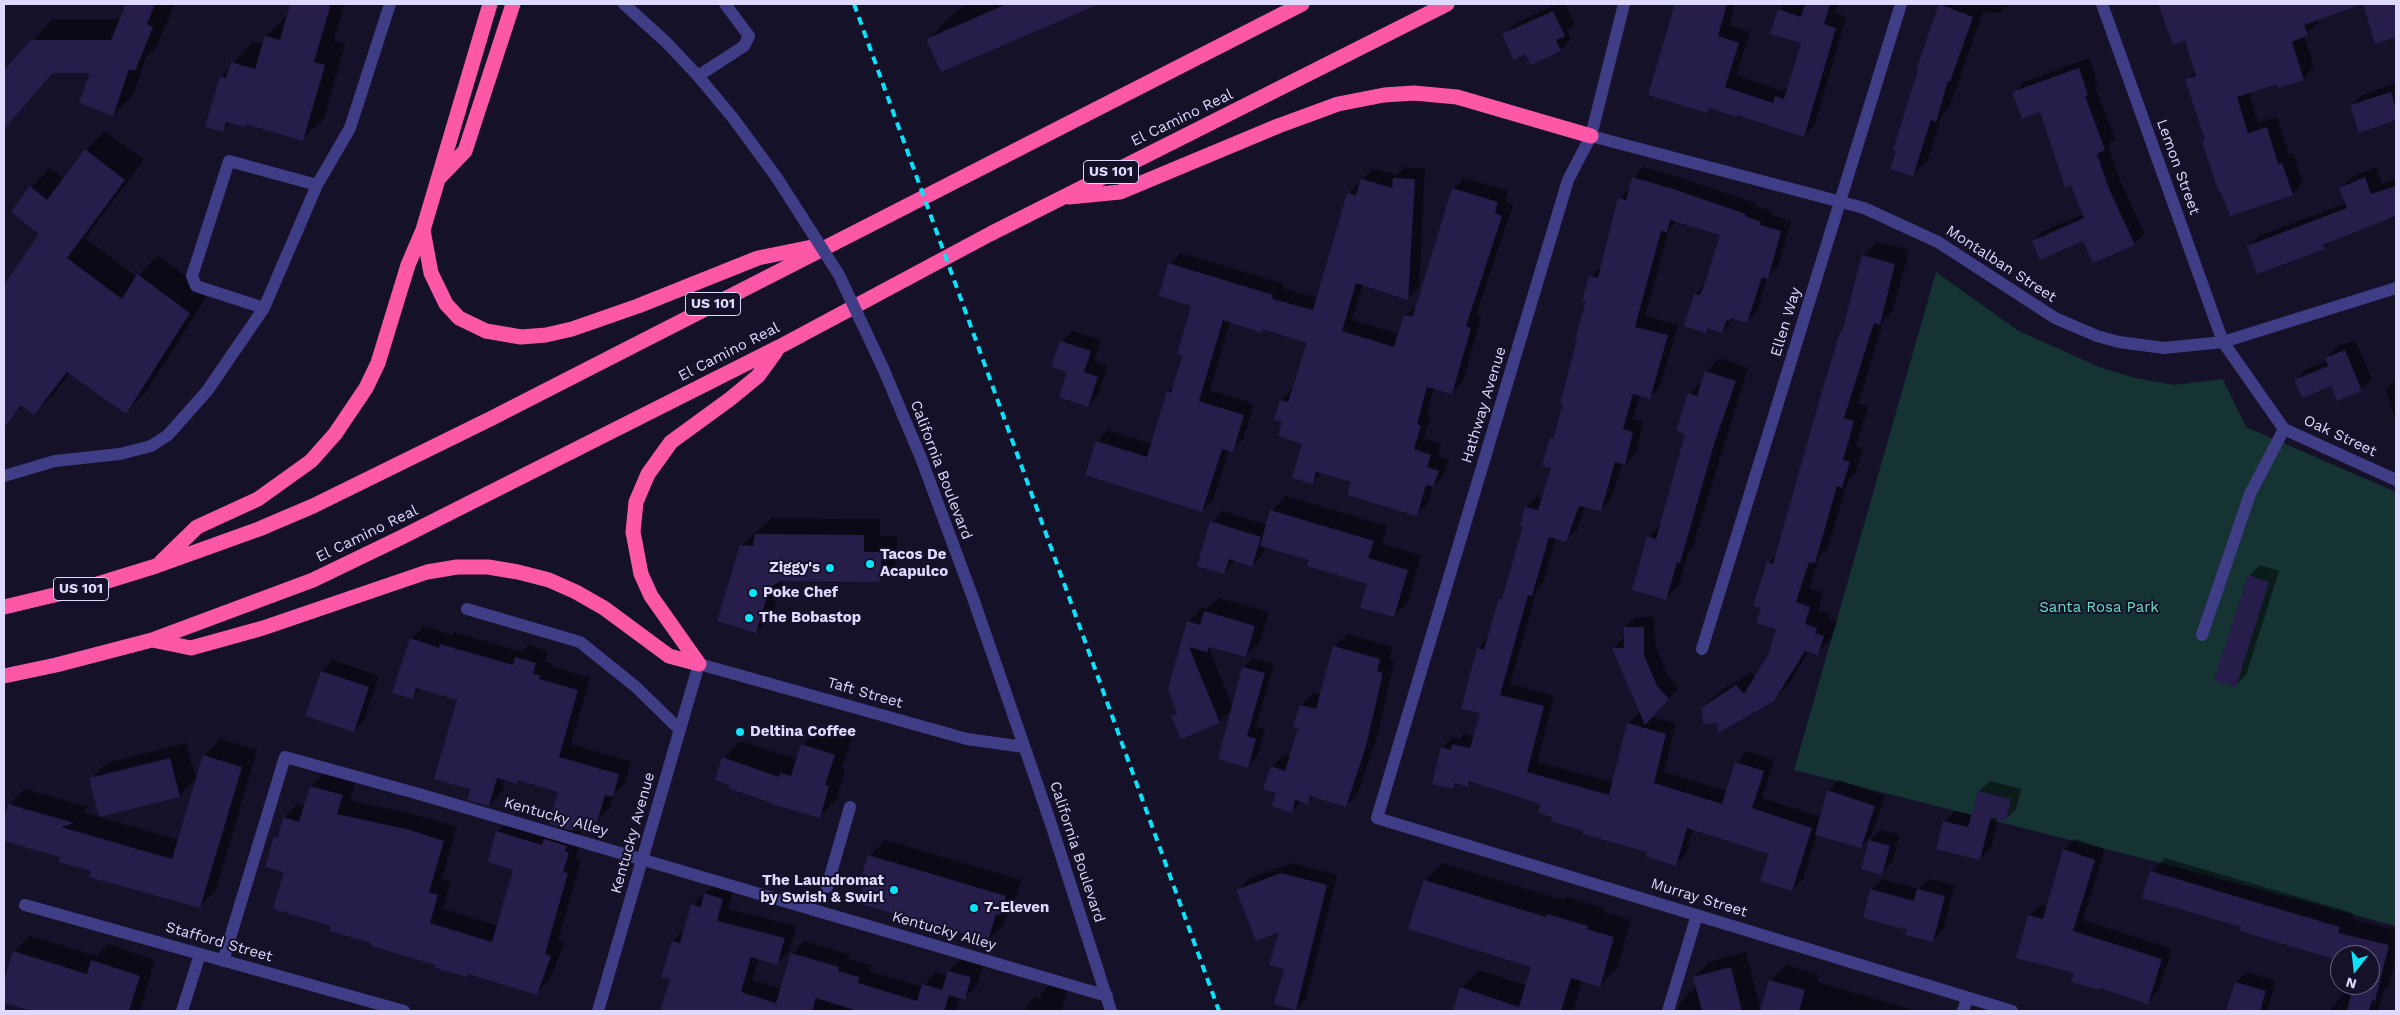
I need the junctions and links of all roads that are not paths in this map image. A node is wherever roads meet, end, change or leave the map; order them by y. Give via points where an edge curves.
1 (390, 4) edge
2 (490, 4) edge
3 (513, 4) edge
4 (624, 4) edge
5 (725, 4) edge
6 (1289, 4) edge
7 (1302, 4) edge
8 (1447, 4) edge
9 (1624, 4) edge
10 (1900, 4) edge
11 (2102, 4) edge
12 (1261, 24) junction
13 (698, 76) junction
14 (1591, 136) junction
15 (438, 180) junction
16 (316, 185) junction
17 (1060, 198) junction
18 (1840, 201) junction
19 (423, 230) junction
20 (830, 243) junction
21 (2396, 288) edge
22 (264, 308) junction
23 (2223, 342) junction
24 (779, 347) junction
25 (2284, 429) junction
26 (4, 476) edge
27 (2396, 480) edge
28 (156, 566) junction
29 (4, 607) edge
30 (467, 609) dead end
31 (2202, 635) dead end
32 (152, 640) junction
33 (1702, 649) dead end
34 (699, 664) junction
35 (4, 676) edge
36 (680, 730) junction
37 (1024, 747) junction
38 (850, 807) dead end
39 (1377, 818) joint
40 (643, 859) junction
41 (827, 886) dead end
42 (25, 905) dead end
43 (1698, 915) junction
44 (200, 954) junction
45 (223, 960) junction
46 (1107, 996) junction
47 (1967, 998) junction
48 (182, 1011) edge
49 (404, 1011) edge
50 (598, 1011) edge
51 (1112, 1011) edge
52 (1668, 1011) edge
53 (1963, 1011) edge
54 (2012, 1011) edge

1 - 16 street via 350,128
2 - 15 highway
3 - 15 highway via 465,151
4 - 13 street, California Boulevard
5 - 13 street via 749,36 744,46
6 - 12 highway
7 - 12 highway, US 101
8 - 17 highway, El Camino Real / US 101
9 - 14 street, Hathway Avenue
10 - 18 street, Ellen Way
11 - 23 street, Lemon Street
12 - 20 highway, US 101
13 - 37 street, California Boulevard, bridge via 777,178 839,275 883,368 924,467
14 - 17 highway via 1457,97 1384,95 1338,104 1120,192
14 - 18 street, Montalban Street
14 - 39 street, Hathway Avenue via 1568,180
15 - 19 highway
16 - 22 street
16 - 22 street via 228,161 192,276 196,286
17 - 24 highway, El Camino Real / US 101
18 - 23 street, Montalban Street via 1864,208 1938,242 2055,318 2097,336 2164,348
18 - 33 street, Ellen Way
19 - 20 highway via 431,272 446,304 459,318 486,331 521,337 572,329 758,258
19 - 28 highway via 408,265 378,363 336,434 311,461 285,481 258,499 197,527
20 - 28 highway, US 101 via 490,419 313,506
21 - 23 street, Montalban Street
22 - 26 street via 206,391 168,435 151,446 120,454 55,461
23 - 25 street, Oak Street
24 - 32 highway, El Camino Real / US 101 via 312,580
24 - 34 highway via 758,376 671,442 648,474 636,502 633,532 641,574 664,618
25 - 27 street, Oak Street
25 - 31 street via 2250,494
28 - 29 highway, US 101 via 88,587
30 - 36 street via 580,642 636,687
32 - 34 highway via 191,648 262,628 427,572 457,567 488,568 549,580 576,592 604,608 669,656
32 - 35 highway, El Camino Real / US 101
34 - 36 street, Kentucky Avenue
34 - 37 street, Taft Street via 967,739
36 - 40 street, Kentucky Avenue
37 - 46 street, California Boulevard
38 - 41 street
39 - 43 street, Murray Street
40 - 45 street, Kentucky Alley via 285,758
40 - 46 street, Kentucky Alley
40 - 50 street, Kentucky Avenue
42 - 44 street, Stafford Street
43 - 47 street, Murray Street
43 - 52 street
44 - 45 street, Stafford Street
44 - 48 street
45 - 49 street, Stafford Street
46 - 51 street, California Boulevard
47 - 53 street
47 - 54 street, Murray Street

